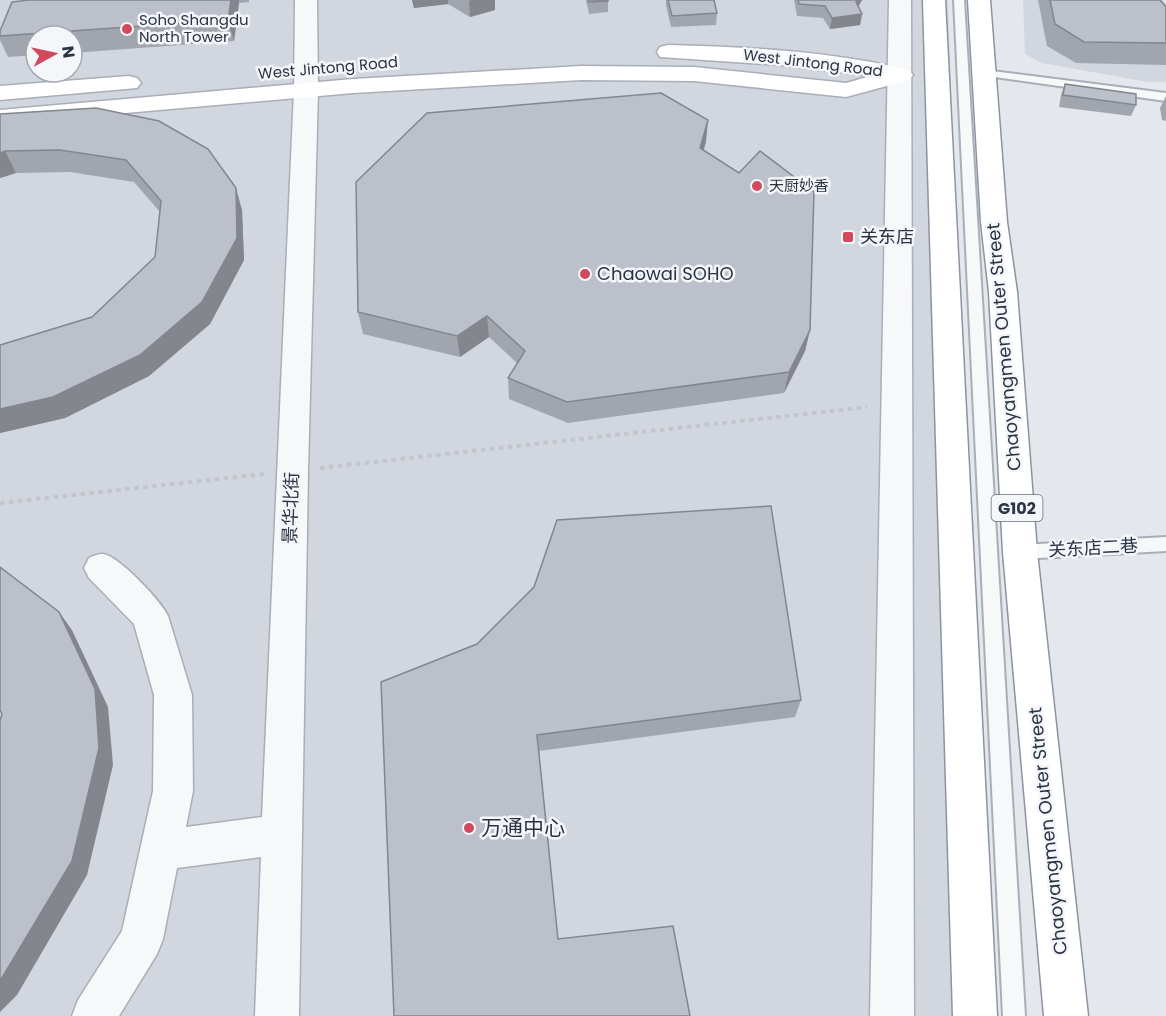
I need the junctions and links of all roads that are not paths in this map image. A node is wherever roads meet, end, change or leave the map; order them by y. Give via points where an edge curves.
1 (306, 0) edge
2 (900, 0) edge
3 (934, 0) edge
4 (959, 0) edge
5 (979, 0) edge
6 (651, 51) dead end
7 (424, 60) dead end
8 (984, 73) junction
9 (902, 75) junction
10 (178, 80) dead end
11 (306, 80) junction
12 (154, 81) dead end
13 (1166, 89) edge
14 (1112, 90) junction
15 (0, 93) edge
16 (1166, 97) edge
17 (0, 117) edge
18 (1166, 544) edge
19 (1020, 552) junction
20 (101, 568) dead end
21 (282, 834) junction
22 (161, 850) junction
23 (94, 1016) edge
24 (277, 1016) edge
25 (892, 1016) edge
26 (975, 1016) edge
27 (1014, 1016) edge
28 (1066, 1016) edge

1 - 11 street, 景华北街
2 - 9 street
3 - 26 main road
4 - 27 lane
5 - 8 main road, Chaoyangmen Outer Street / G102
6 - 9 main road, West Jintong Road via 778,56
7 - 11 main road, West Jintong Road
8 - 14 lane
8 - 19 main road, Chaoyangmen Outer Street / G102
9 - 11 main road, West Jintong Road via 846,90 704,75 605,73
9 - 25 street
10 - 11 main road, West Jintong Road
11 - 17 main road, West Jintong Road
11 - 21 street, 景华北街
12 - 15 main road
13 - 14 lane
14 - 16 lane
18 - 19 lane, 关东店二巷
19 - 28 main road, Chaoyangmen Outer Street / G102
20 - 22 street via 150,616 173,695 173,791
21 - 22 street
21 - 24 street, 景华北街
22 - 23 street via 142,939

